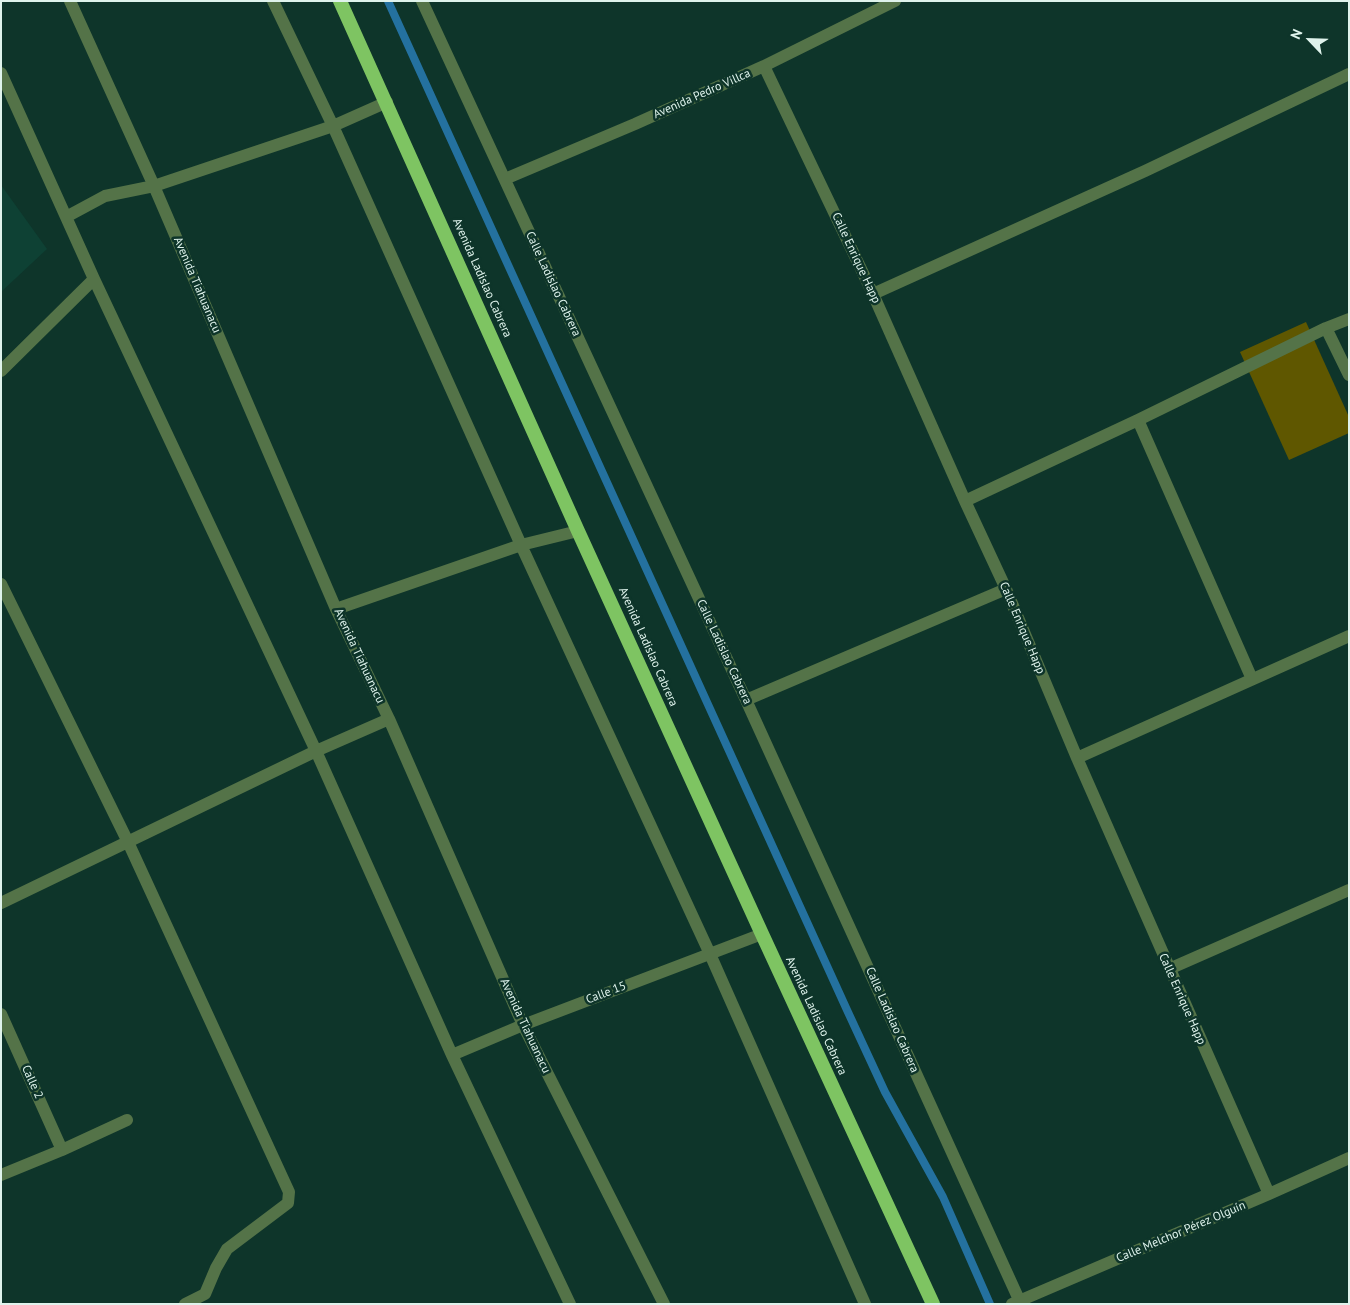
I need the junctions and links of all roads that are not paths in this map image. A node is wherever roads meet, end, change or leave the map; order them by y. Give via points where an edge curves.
1 (70, 1) edge
2 (273, 1) edge
3 (340, 1) edge
4 (422, 1) edge
5 (895, 1) edge
6 (764, 66) junction
7 (1, 73) edge
8 (1349, 74) edge
9 (387, 102) junction
10 (333, 126) junction
11 (504, 179) junction
12 (154, 186) junction
13 (66, 217) junction
14 (94, 279) junction
15 (873, 294) junction
16 (1349, 319) edge
17 (1326, 328) junction
18 (1, 371) edge
19 (1349, 375) edge
20 (1138, 420) junction
21 (965, 501) junction
22 (578, 531) junction
23 (521, 544) junction
24 (1, 584) edge
25 (1006, 589) junction
26 (336, 609) junction
27 (1349, 636) edge
28 (1252, 679) junction
29 (746, 700) junction
30 (388, 719) junction
31 (316, 751) junction
32 (1076, 758) junction
33 (128, 842) junction
34 (1349, 890) edge
35 (1, 903) edge
36 (762, 934) junction
37 (710, 954) junction
38 (1169, 969) junction
39 (1, 1014) edge
40 (522, 1025) junction
41 (452, 1055) junction
42 (127, 1120) dead end
43 (62, 1150) junction
44 (1349, 1158) edge
45 (1, 1175) edge
46 (1269, 1194) junction
47 (1017, 1303) edge
48 (185, 1304) edge
49 (570, 1304) edge
50 (664, 1304) edge
51 (865, 1304) edge
52 (933, 1304) edge

1 - 12 street, Avenida Tiahuanacu
2 - 10 street
3 - 9 highway, Avenida Ladislao Cabrera
4 - 11 street, Calle Ladislao Cabrera
5 - 6 street, Avenida Pedro Villca
6 - 11 street, Avenida Pedro Villca
6 - 15 street, Calle Enrique Happ
7 - 13 street
8 - 15 street
9 - 10 street
9 - 22 highway, Avenida Ladislao Cabrera
10 - 12 street
10 - 23 street
11 - 29 street, Calle Ladislao Cabrera
12 - 13 street via 105,196
12 - 26 street, Avenida Tiahuanacu
13 - 14 street
14 - 18 street
14 - 31 street
15 - 21 street, Calle Enrique Happ
16 - 17 street
17 - 19 street
17 - 20 street
20 - 21 street
20 - 28 street
21 - 25 street, Calle Enrique Happ
22 - 23 street
22 - 36 highway, Avenida Ladislao Cabrera
23 - 26 street
23 - 37 street
24 - 33 street
25 - 29 street
25 - 32 street, Calle Enrique Happ
26 - 30 street, Avenida Tiahuanacu
27 - 28 street
28 - 32 street
29 - 47 street, Calle Ladislao Cabrera
30 - 31 street
30 - 40 street, Avenida Tiahuanacu
31 - 33 street
31 - 41 street
32 - 38 street, Calle Enrique Happ
33 - 35 street
33 - 48 street via 289,1192 288,1203 227,1249 206,1294
34 - 38 street
36 - 37 street, Calle 15
36 - 52 highway, Avenida Ladislao Cabrera
37 - 40 street, Calle 15
37 - 51 street
38 - 46 street, Calle Enrique Happ
39 - 43 street, Calle 2
40 - 41 street, Calle 15
40 - 50 street, Avenida Tiahuanacu
41 - 49 street
42 - 43 street
43 - 45 street
44 - 46 street, Calle Melchor Pérez Olguín
46 - 47 street, Calle Melchor Pérez Olguín

